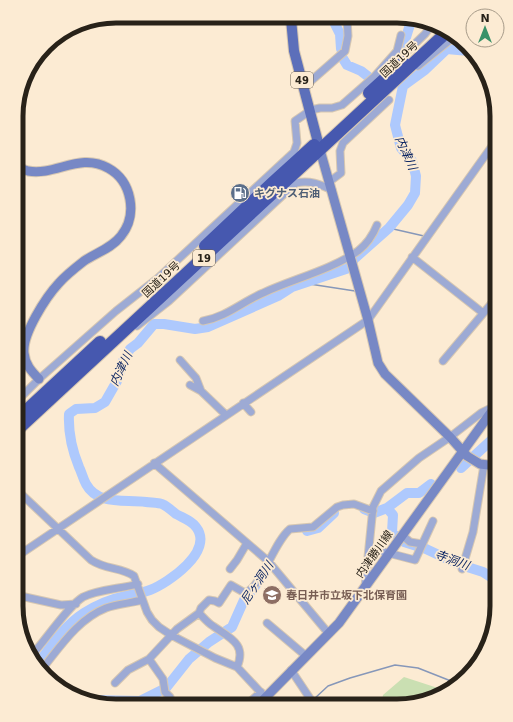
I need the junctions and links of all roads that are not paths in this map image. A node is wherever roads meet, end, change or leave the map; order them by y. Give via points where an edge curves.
1 (291, 23) edge
2 (347, 23) edge
3 (429, 29) edge
4 (436, 32) edge
5 (401, 35) dead end
6 (442, 35) edge
7 (450, 40) edge
8 (423, 49) junction
9 (391, 74) junction
10 (304, 87) junction
11 (389, 100) dead end
12 (311, 110) junction
13 (360, 118) dead end
14 (319, 146) junction
15 (490, 149) edge
16 (23, 169) edge
17 (331, 186) junction
18 (377, 225) dead end
19 (350, 256) junction
20 (412, 257) junction
21 (490, 305) edge
22 (483, 313) junction
23 (368, 320) junction
24 (203, 321) dead end
25 (113, 341) junction
26 (180, 360) dead end
27 (443, 361) dead end
28 (39, 378) junction
29 (190, 385) dead end
30 (202, 391) junction
31 (23, 395) edge
32 (243, 403) junction
33 (490, 409) edge
34 (251, 412) dead end
35 (23, 414) edge
36 (226, 415) junction
37 (490, 416) edge
38 (23, 425) edge
39 (450, 437) junction
40 (467, 456) junction
41 (154, 463) junction
42 (484, 465) junction
43 (490, 465) edge
44 (23, 496) edge
45 (373, 511) junction
46 (433, 521) dead end
47 (58, 529) junction
48 (402, 535) junction
49 (247, 543) junction
50 (422, 544) junction
51 (369, 548) junction
52 (23, 552) edge
53 (390, 552) junction
54 (268, 561) junction
55 (462, 568) dead end
56 (230, 569) dead end
57 (138, 584) junction
58 (365, 587) junction
59 (23, 597) edge
60 (142, 600) junction
61 (76, 604) junction
62 (199, 613) junction
63 (267, 623) dead end
64 (329, 634) junction
65 (171, 636) junction
66 (35, 651) edge
67 (306, 656) junction
68 (149, 659) junction
69 (45, 666) edge
70 (237, 667) junction
71 (292, 670) junction
72 (115, 683) dead end
73 (263, 695) junction
74 (169, 699) edge
75 (256, 699) edge
76 (261, 699) edge
77 (311, 699) edge

1 - 10 main road, 49 via 294,51
2 - 10 street via 348,36 345,51
3 - 9 street
4 - 8 highway, 国道19号 / 19
5 - 12 street via 397,51 374,77 342,105
6 - 8 highway, 国道19号 / 19
7 - 13 street
8 - 9 highway, 国道19号 / 19
9 - 14 highway, 国道19号 / 19
10 - 12 main road, 49
11 - 17 street via 343,143 340,150 341,173
12 - 14 main road, 49
12 - 28 street via 295,121 297,143 294,152 158,278
14 - 17 street
14 - 25 highway, 国道19号 / 19 via 248,218
14 - 35 highway, 国道19号 / 19
15 - 20 street
16 - 28 street via 39,171 81,162 99,164 120,177 130,195 130,214 122,236 85,260 58,284 29,330 24,352 27,364
17 - 19 street
17 - 25 street via 305,181 296,183 169,301 130,332
18 - 19 street via 367,243
19 - 23 street
19 - 24 street via 323,270 261,293 222,316
20 - 22 street
20 - 23 street
21 - 22 street
22 - 27 street
23 - 32 street
23 - 39 street via 378,363 385,374
25 - 38 highway, 国道19号 / 19
26 - 30 street via 196,378
28 - 31 street
29 - 30 street
30 - 36 street
32 - 34 street
32 - 36 street
33 - 39 street
36 - 41 street
37 - 40 street, 内津勝川線
39 - 40 street
39 - 45 street via 419,458 381,491
40 - 42 street
40 - 48 street, 内津勝川線
41 - 47 street
41 - 49 street
42 - 43 street
42 - 55 street via 473,532
44 - 47 street
45 - 51 street
45 - 54 street via 354,504 343,505 313,527 290,529
46 - 50 street
47 - 52 street
47 - 57 street via 91,560 107,568 129,573
48 - 50 street via 410,542
48 - 53 street, 内津勝川線
49 - 54 street
49 - 56 street
50 - 53 street via 415,560
51 - 53 street
51 - 58 street
53 - 58 street, 内津勝川線
54 - 62 street via 257,581 247,592 242,592 232,585 220,603 209,600
54 - 64 street
57 - 60 street
57 - 61 street via 101,591 82,598
58 - 64 street, 内津勝川線
59 - 61 street via 61,605
60 - 65 street via 152,620
60 - 69 street via 108,608 85,620
61 - 66 street
62 - 65 street
62 - 70 street via 208,623 235,642 241,653
63 - 67 street
64 - 67 street, 内津勝川線
65 - 68 street
65 - 70 street
67 - 71 street, 内津勝川線
68 - 72 street via 128,670
68 - 74 street via 162,679
70 - 73 street
71 - 73 street, 内津勝川線
71 - 77 street
73 - 75 street
73 - 76 street, 内津勝川線

